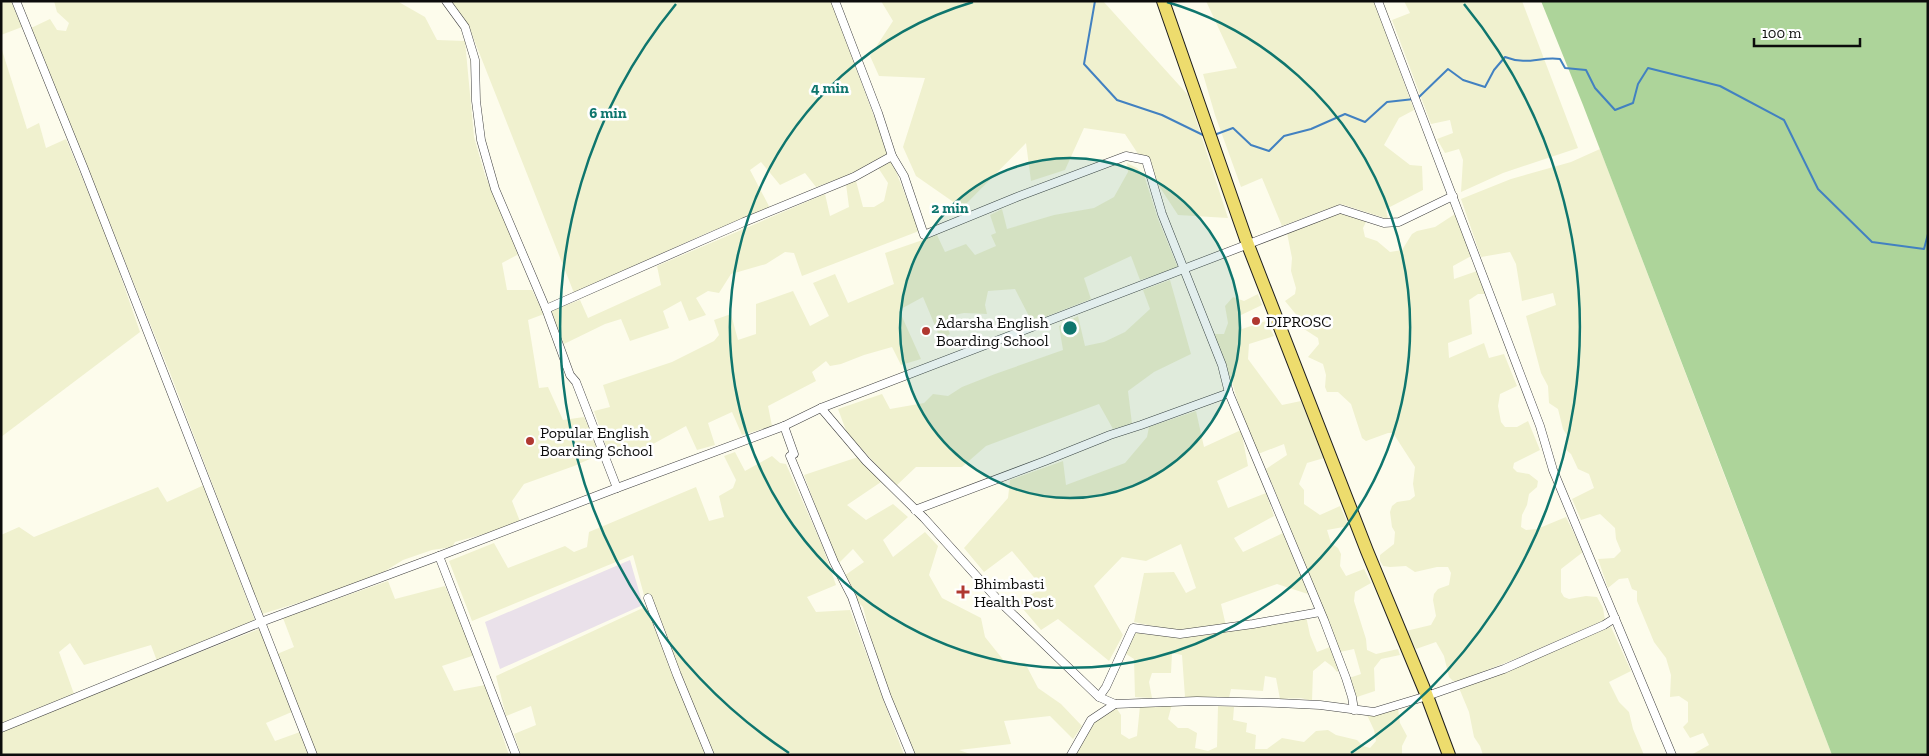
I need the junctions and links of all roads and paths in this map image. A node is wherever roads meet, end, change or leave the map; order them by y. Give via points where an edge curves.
1 (16, 1) edge
2 (446, 1) edge
3 (835, 1) edge
4 (1163, 1) edge
5 (1378, 1) edge
6 (892, 156) junction
7 (1453, 196) junction
8 (1248, 245) junction
9 (1183, 268) junction
10 (546, 309) junction
11 (1229, 393) junction
12 (821, 408) junction
13 (784, 426) junction
14 (617, 488) junction
15 (914, 510) junction
16 (439, 556) junction
17 (648, 598) dead end
18 (1320, 612) junction
19 (1615, 618) junction
20 (261, 622) junction
21 (1427, 696) junction
22 (1099, 697) junction
23 (1115, 704) junction
24 (1354, 710) junction
25 (1, 728) edge
26 (313, 755) edge
27 (516, 755) edge
28 (710, 755) edge
29 (911, 755) edge
30 (1071, 755) edge
31 (1449, 755) edge
32 (1672, 755) edge

1 - 20 street
2 - 10 street via 465,27 475,60 481,140 495,189
3 - 6 street
4 - 8 main road
5 - 7 street
6 - 9 street via 904,176 924,235 1126,156 1146,160
6 - 10 street via 854,177
7 - 8 street via 1399,222 1384,223 1340,209
7 - 19 street via 1540,426 1552,470
8 - 9 street
8 - 21 main road
9 - 11 street via 1222,364
9 - 12 street
10 - 14 street
11 - 15 street via 1110,434
11 - 18 street
12 - 13 street
12 - 15 street
13 - 14 street
13 - 29 street via 794,454 790,456 852,597
14 - 16 street
15 - 22 street via 999,601
16 - 20 street
16 - 27 street
17 - 28 street
18 - 22 street via 1180,634 1133,628
18 - 24 street via 1346,678
19 - 21 street via 1504,669
19 - 32 street
20 - 25 street
20 - 26 street
21 - 24 street via 1374,712
21 - 31 main road
22 - 23 street
23 - 24 street via 1197,701 1320,705
23 - 30 street via 1091,720

